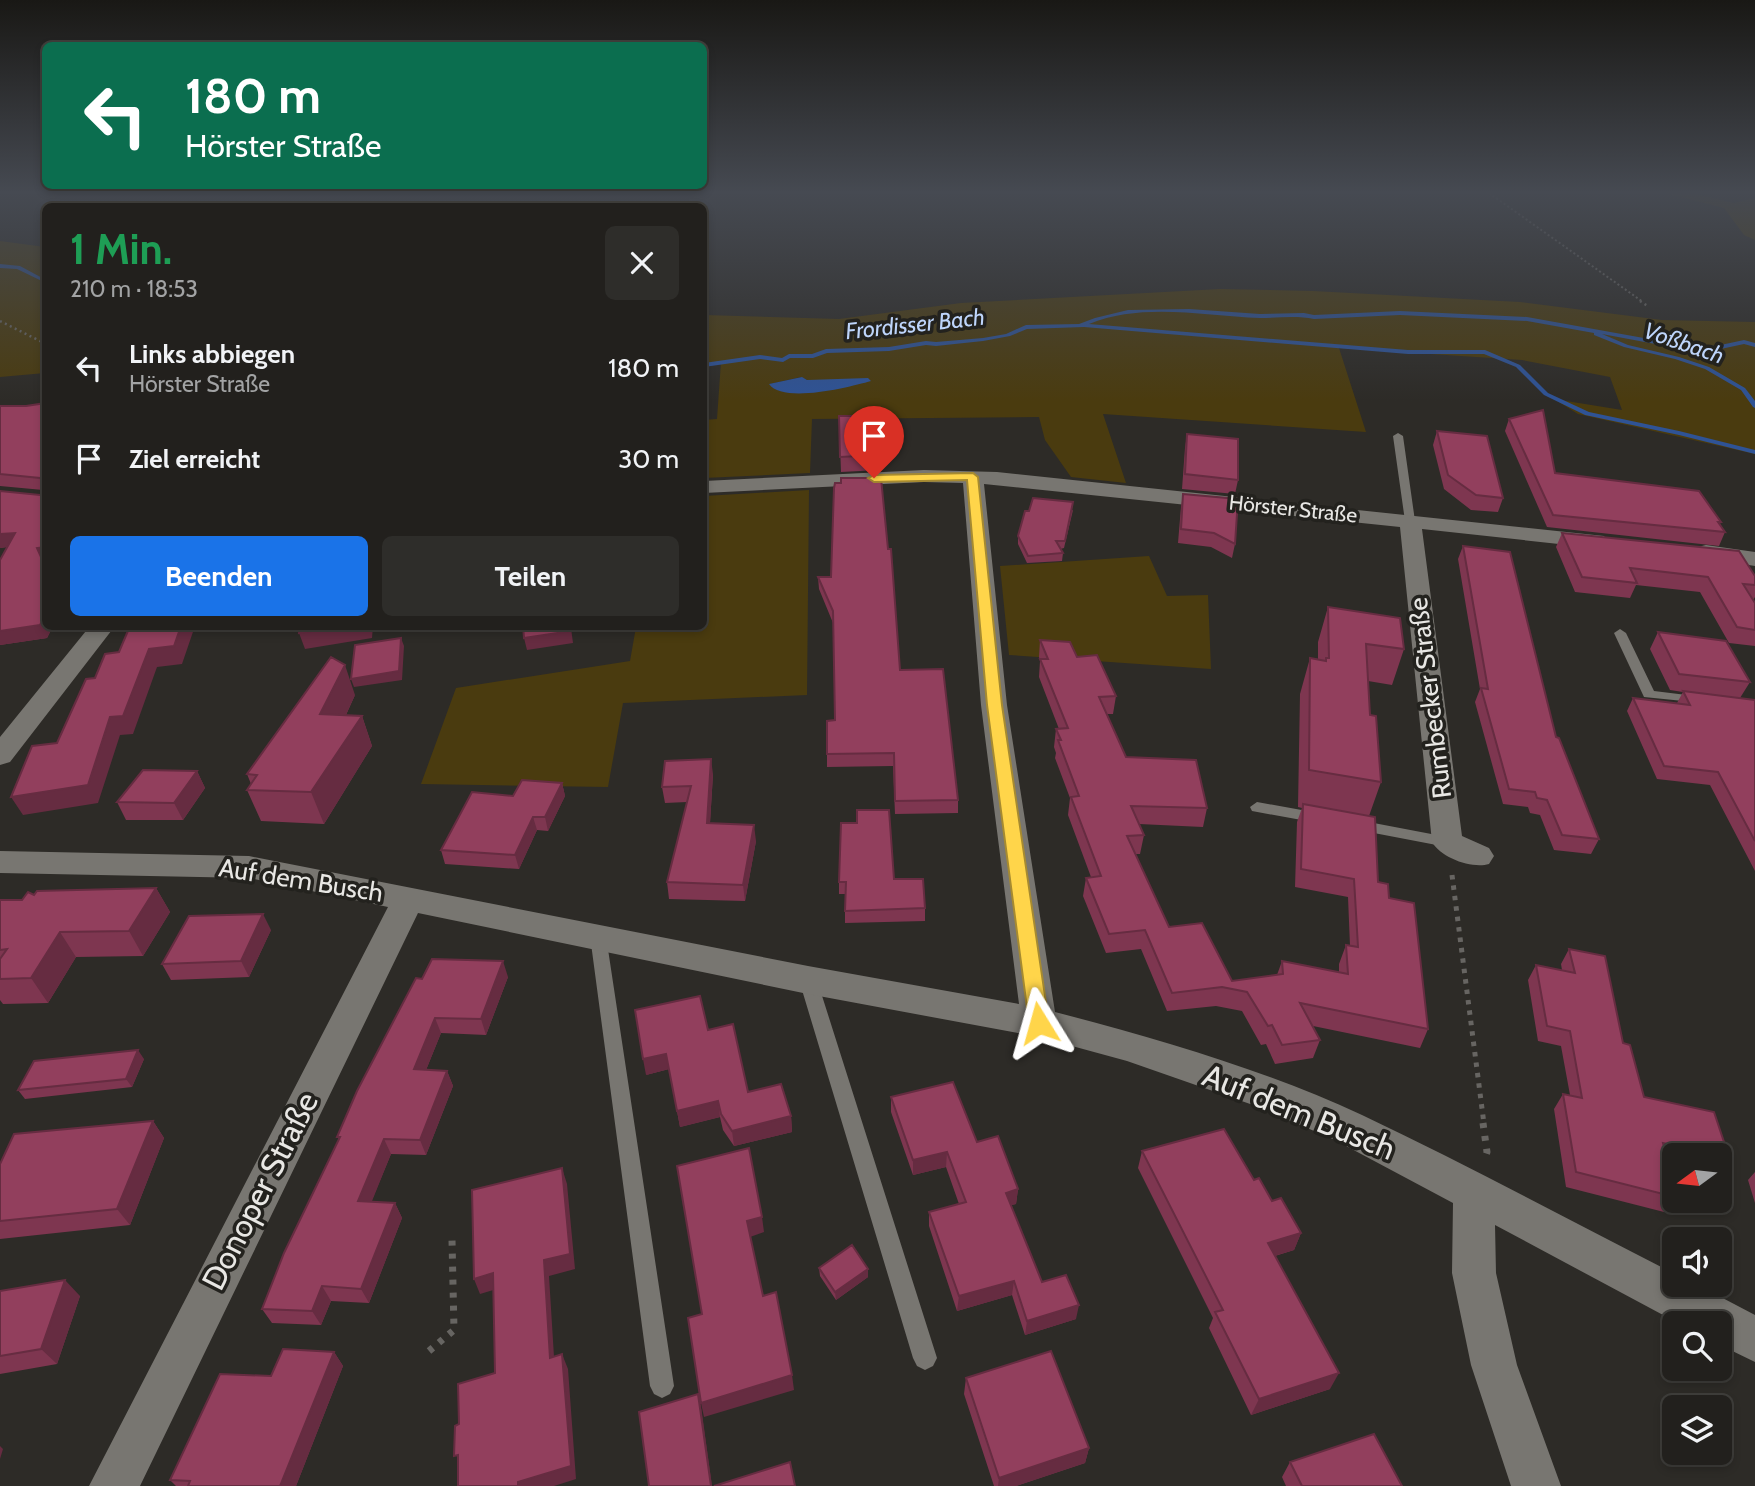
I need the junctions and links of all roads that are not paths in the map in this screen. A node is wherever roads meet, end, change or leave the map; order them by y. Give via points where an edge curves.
1 (1398, 436) dead end
2 (973, 477) junction
3 (707, 487) edge
4 (1410, 521) junction
5 (1616, 543) edge
6 (1685, 550) edge
7 (1755, 559) edge
8 (100, 630) edge
9 (1620, 633) dead end
10 (1718, 702) edge
11 (0, 756) edge
12 (1257, 807) dead end
13 (1447, 842) junction
14 (1478, 856) dead end
15 (0, 862) edge
16 (409, 898) junction
17 (598, 936) junction
18 (808, 979) junction
19 (1039, 1023) junction
20 (1474, 1192) junction
21 (1755, 1339) edge
22 (925, 1357) dead end
23 (662, 1386) dead end
24 (114, 1486) edge
25 (1536, 1486) edge

1 - 4 lane
2 - 3 street, Hörster Straße
2 - 4 street, Hörster Straße
2 - 19 street via 994,705
4 - 5 street, Hörster Straße
4 - 13 street, Rumbecker Straße
6 - 7 street
8 - 11 street
9 - 10 lane via 1649,694
12 - 13 lane
13 - 14 street
15 - 16 street, Auf dem Busch via 249,867
16 - 17 street, Auf dem Busch
16 - 24 street, Donoper Straße
17 - 18 street, Auf dem Busch
17 - 23 lane
18 - 19 street, Auf dem Busch
18 - 22 lane
19 - 20 street, Auf dem Busch via 1128,1046 1302,1107
20 - 21 street, Auf dem Busch
20 - 25 street via 1474,1272 1494,1365

